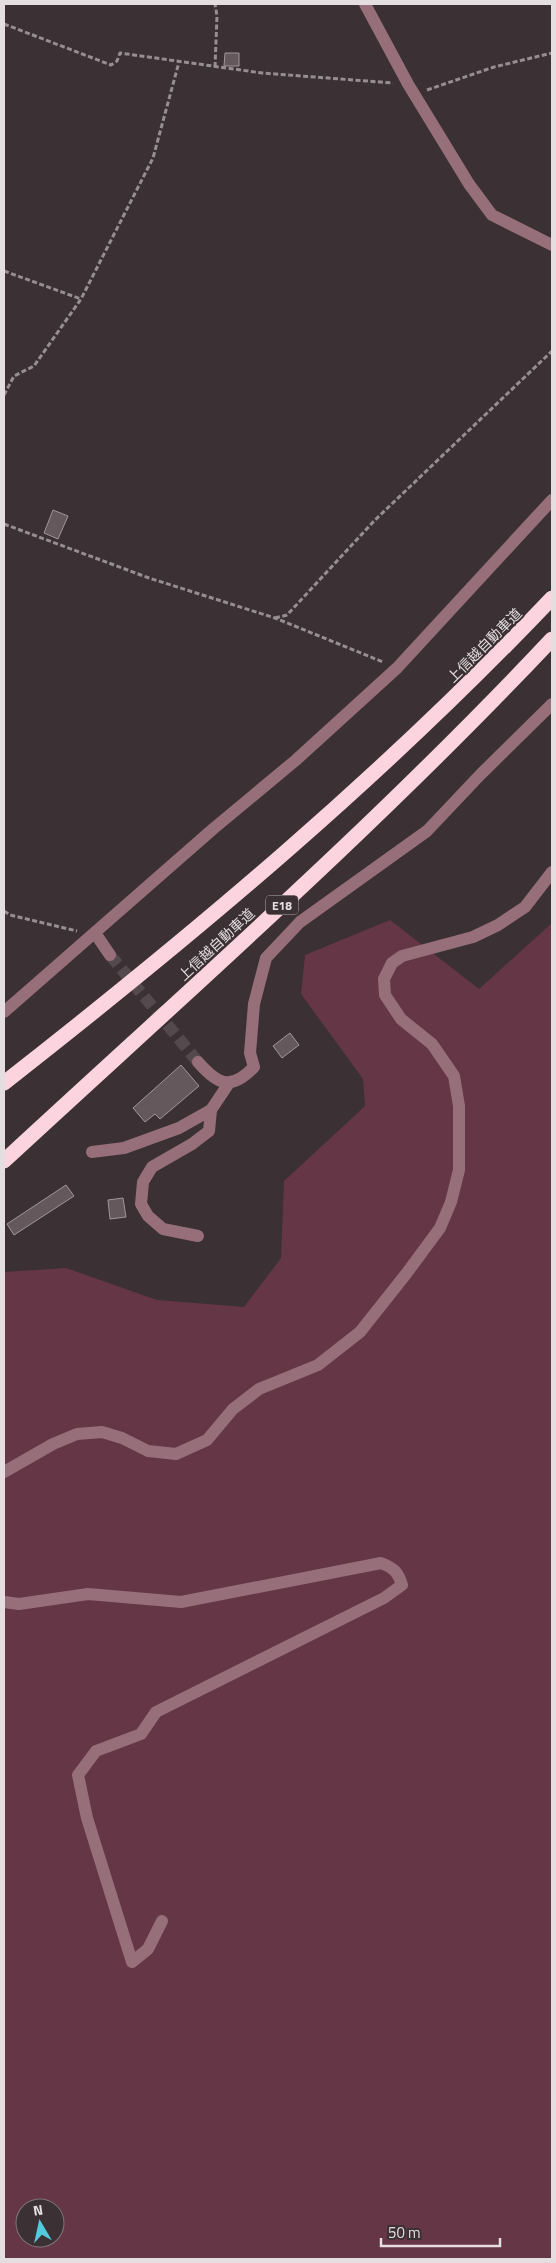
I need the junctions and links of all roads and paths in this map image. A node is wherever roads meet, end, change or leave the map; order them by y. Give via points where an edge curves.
1 (215, 4) edge
2 (365, 4) edge
3 (4, 24) edge
4 (552, 53) edge
5 (179, 62) junction
6 (215, 67) junction
7 (411, 89) junction
8 (552, 245) edge
9 (4, 271) edge
10 (81, 299) junction
11 (552, 351) edge
12 (4, 395) edge
13 (552, 500) edge
14 (4, 524) edge
15 (552, 598) edge
16 (275, 618) junction
17 (552, 640) edge
18 (396, 668) junction
19 (552, 704) edge
20 (552, 872) edge
21 (4, 911) edge
22 (95, 933) junction
23 (110, 955) tunnel mouth
24 (4, 1012) edge
25 (198, 1062) tunnel mouth
26 (4, 1083) edge
27 (229, 1083) junction
28 (211, 1110) junction
29 (92, 1152) dead end
30 (4, 1161) edge
31 (198, 1236) dead end
32 (4, 1472) edge
33 (4, 1602) edge
34 (162, 1921) dead end

1 - 6 path
2 - 7 street
3 - 5 path via 112,65 120,52
4 - 7 path
5 - 6 path
5 - 10 path via 153,158
6 - 7 path
7 - 8 street via 469,184 492,215
9 - 10 path
10 - 12 path via 34,366 14,376
11 - 16 path via 375,520 287,615
13 - 18 street
14 - 16 path via 149,578
15 - 26 highway, 上信越自動車道 / E18 via 440,712 304,837 158,960
16 - 18 path
17 - 30 highway, 上信越自動車道 / E18 via 310,880
18 - 22 street via 296,760
19 - 27 street via 427,831 300,922 266,958 254,1004 250,1053 254,1066 244,1078
20 - 32 street via 525,907 498,925 474,938 402,956 392,963 384,979 386,995 401,1019 432,1044 454,1076 459,1106 459,1170 440,1228 360,1332 318,1365 260,1389 233,1409 207,1440 176,1454 148,1451 102,1432 77,1434
21 - 22 path via 68,931
22 - 23 street
22 - 24 street
25 - 27 street via 212,1078
27 - 28 street
28 - 29 street via 179,1128 124,1148
28 - 31 street via 209,1131 152,1167 143,1182 141,1204 148,1216 163,1229
33 - 34 street via 19,1604 88,1594 181,1602 381,1563 399,1573 402,1585 384,1598 156,1712 141,1734 96,1751 78,1775 132,1962 148,1949

